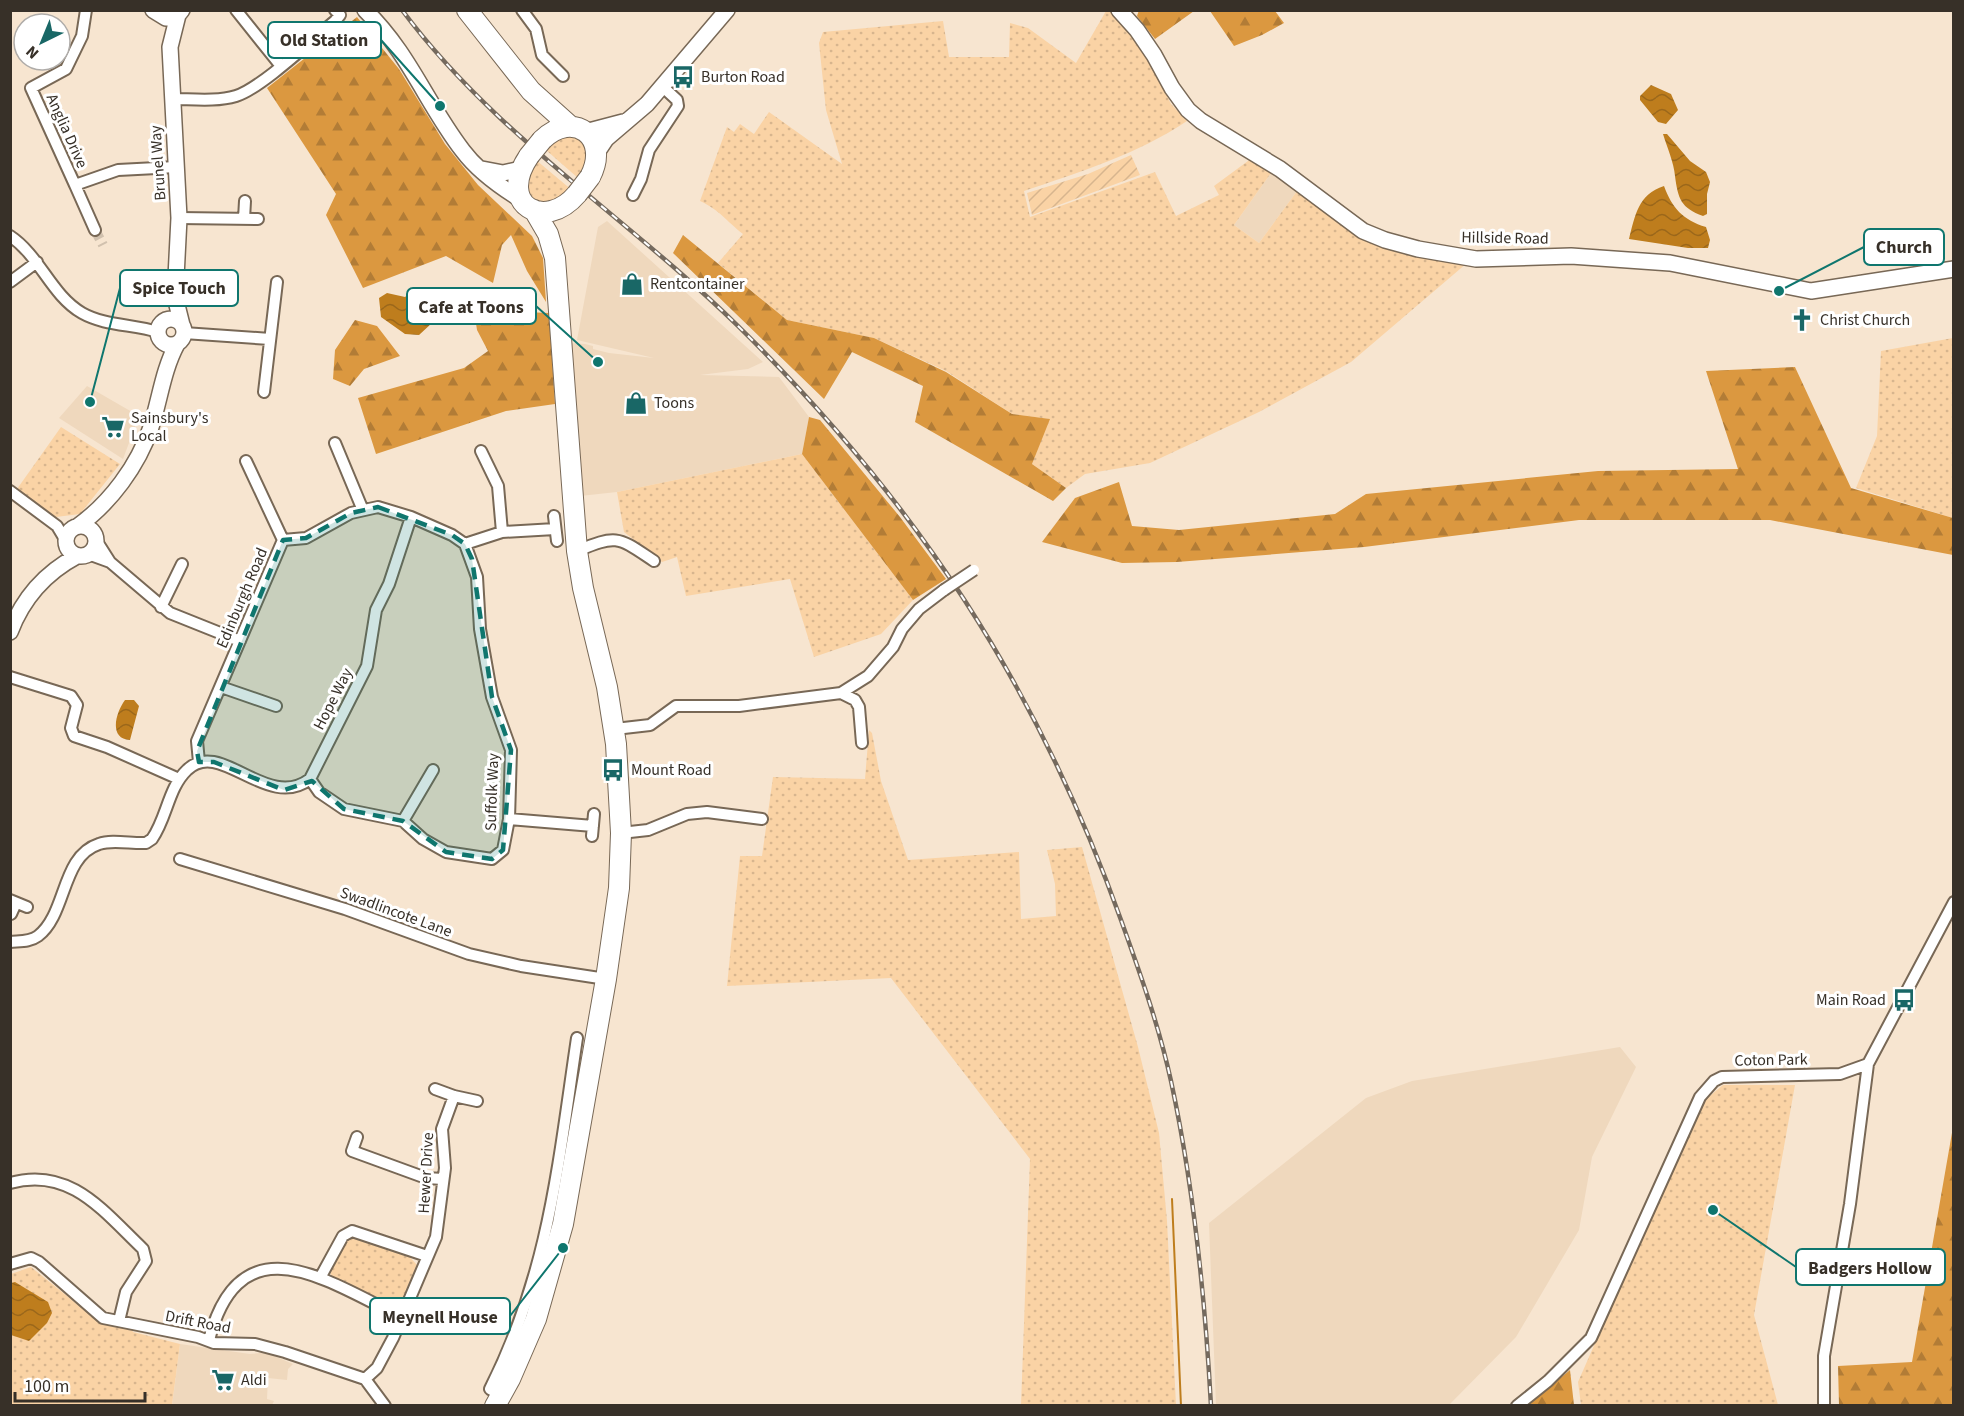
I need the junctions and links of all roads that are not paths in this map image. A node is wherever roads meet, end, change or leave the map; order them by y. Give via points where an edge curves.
1 (86, 10) edge
2 (236, 10) edge
3 (335, 10) edge
4 (365, 10) edge
5 (467, 10) edge
6 (522, 10) edge
7 (727, 10) edge
8 (156, 12) edge
9 (180, 13) edge
10 (1125, 13) edge
11 (170, 47) junction
12 (280, 65) junction
13 (563, 76) dead end
14 (663, 87) junction
15 (531, 91) junction
16 (171, 99) junction
17 (627, 121) junction
18 (578, 129) junction
19 (542, 140) junction
20 (598, 151) junction
21 (525, 162) junction
22 (176, 167) junction
23 (479, 168) junction
24 (75, 185) junction
25 (633, 195) dead end
26 (573, 199) junction
27 (245, 201) dead end
28 (527, 205) junction
29 (180, 218) junction
30 (244, 219) junction
31 (258, 219) dead end
32 (95, 230) tunnel mouth
33 (10, 236) edge
34 (555, 258) junction
35 (36, 262) junction
36 (1953, 269) edge
37 (175, 277) junction
38 (10, 282) edge
39 (277, 282) dead end
40 (160, 332) junction
41 (181, 334) junction
42 (270, 339) junction
43 (165, 369) junction
44 (264, 392) dead end
45 (335, 444) dead end
46 (481, 451) dead end
47 (246, 461) dead end
48 (10, 490) edge
49 (362, 508) junction
50 (98, 511) junction
51 (554, 516) dead end
52 (411, 518) junction
53 (57, 526) junction
54 (76, 527) junction
55 (555, 529) junction
56 (502, 532) junction
57 (95, 537) junction
58 (283, 540) junction
59 (556, 541) dead end
60 (465, 544) junction
61 (74, 549) junction
62 (577, 551) junction
63 (654, 561) dead end
64 (110, 562) junction
65 (182, 564) dead end
66 (974, 570) dead end
67 (161, 607) junction
68 (10, 632) edge
69 (240, 641) junction
70 (10, 677) edge
71 (221, 687) junction
72 (841, 693) junction
73 (276, 706) dead end
74 (615, 729) junction
75 (862, 743) dead end
76 (199, 762) junction
77 (433, 770) dead end
78 (179, 779) junction
79 (310, 779) junction
80 (509, 819) junction
81 (762, 819) dead end
82 (403, 821) junction
83 (593, 825) dead end
84 (621, 833) junction
85 (180, 859) dead end
86 (1953, 902) edge
87 (18, 903) edge
88 (11, 914) edge
89 (10, 942) edge
90 (606, 979) junction
91 (577, 1038) dead end
92 (1868, 1064) junction
93 (435, 1089) dead end
94 (454, 1096) junction
95 (477, 1101) dead end
96 (357, 1137) dead end
97 (567, 1163) junction
98 (443, 1179) junction
99 (10, 1183) edge
100 (427, 1256) junction
101 (10, 1264) edge
102 (320, 1278) junction
103 (401, 1317) junction
104 (119, 1321) junction
105 (209, 1340) junction
106 (365, 1379) junction
107 (498, 1400) edge
108 (385, 1406) edge
109 (1517, 1406) edge
110 (1824, 1406) edge

1 - 24 street, Anglia Drive via 82,36 66,69 31,88
2 - 12 street
3 - 12 street via 340,15 335,21
4 - 23 street via 396,43 455,139
5 - 15 highway
6 - 13 street via 536,29 542,55
7 - 14 street
8 - 9 street via 172,18
8 - 11 street, Brunel Way
9 - 11 street, Brunel Way
10 - 36 street, Hillside Road via 1188,110 1280,169 1363,231 1385,240 1476,259 1571,256 1670,263 1811,291
11 - 16 street, Brunel Way
12 - 16 street via 252,89 235,97
14 - 17 street
14 - 25 street via 678,106 656,136
15 - 18 highway
15 - 19 highway via 540,112
16 - 22 street, Brunel Way
17 - 18 street
17 - 20 street
18 - 19 highway via 554,130
18 - 20 highway
19 - 21 highway, bridge
20 - 26 highway, bridge via 597,164
21 - 23 street via 503,173
21 - 28 highway via 517,187
22 - 24 street, Anglia Drive via 118,170
22 - 29 street, Brunel Way
23 - 28 street
24 - 32 street
26 - 28 highway via 547,212
26 - 34 highway via 563,220
27 - 30 street
28 - 34 highway via 548,234
29 - 30 street
29 - 37 street, Brunel Way
30 - 31 street
33 - 35 street
34 - 62 highway
35 - 38 street
35 - 40 street via 64,299 82,313 105,322
37 - 40 street, Brunel Way
37 - 41 street, Brunel Way
39 - 42 street
40 - 41 street via 169,345
40 - 41 street via 172,319
40 - 43 street, Brunel Way
41 - 42 street
41 - 43 street, Brunel Way
42 - 44 street
43 - 50 street, Brunel Way via 144,444
45 - 49 street
46 - 56 street via 498,486
47 - 58 street
48 - 53 street
49 - 52 street via 378,507
49 - 58 street, Edinburgh Road via 306,538
50 - 54 street, Brunel Way
50 - 57 street, Brunel Way
51 - 55 street
52 - 60 street
52 - 79 street, Hope Way via 376,610 367,666
53 - 54 street
53 - 61 street
54 - 57 street via 88,528
54 - 61 street via 68,533
55 - 56 street
55 - 59 street
56 - 60 street
57 - 61 street via 94,549
57 - 64 street
58 - 69 street, Edinburgh Road
60 - 80 street, Suffolk Way via 477,577 480,629 492,697 511,750
61 - 64 street
61 - 68 street via 25,600
62 - 63 street via 607,539 624,541
62 - 74 highway
64 - 67 street
65 - 67 street
66 - 72 street, bridge via 919,609 868,676
67 - 69 street
69 - 71 street, Edinburgh Road
70 - 78 street via 71,696 77,705 70,728 75,736
71 - 73 street
71 - 76 street, Edinburgh Road via 197,741
72 - 74 street via 738,706 676,706 650,725
72 - 75 street via 855,700 859,707
74 - 84 highway
76 - 78 street
76 - 79 street via 214,762 284,790
77 - 82 street
78 - 89 street via 157,832 146,843 101,843 90,848 76,862 39,935
79 - 82 street, Suffolk Way via 319,792 344,809
80 - 82 street, Suffolk Way via 503,850 492,859 446,852
80 - 83 street
81 - 84 street via 708,812 687,814 648,830
84 - 90 highway via 619,888
85 - 90 street, Swadlincote Lane via 345,909 469,954
86 - 92 street
87 - 88 street
90 - 97 highway
91 - 97 street
92 - 109 street, Coton Park via 1840,1074 1738,1076 1714,1081 1700,1097 1591,1338
92 - 110 street via 1850,1204 1824,1356
93 - 94 street
94 - 95 street
94 - 98 street, Hewer Drive via 442,1129
96 - 98 street via 352,1151 426,1178
97 - 107 highway via 565,1216 546,1290 524,1348
98 - 100 street, Hewer Drive via 436,1237
99 - 104 street via 43,1178 75,1188 143,1249 144,1267 126,1292
100 - 102 street via 352,1231 343,1236
100 - 103 street, Hewer Drive
101 - 104 street, Drift Road via 35,1259 97,1315
102 - 103 street
102 - 105 street via 267,1268 252,1274 226,1296
103 - 106 street, Hewer Drive via 377,1368
104 - 105 street, Drift Road
105 - 106 street, Drift Road via 255,1344
106 - 108 street

